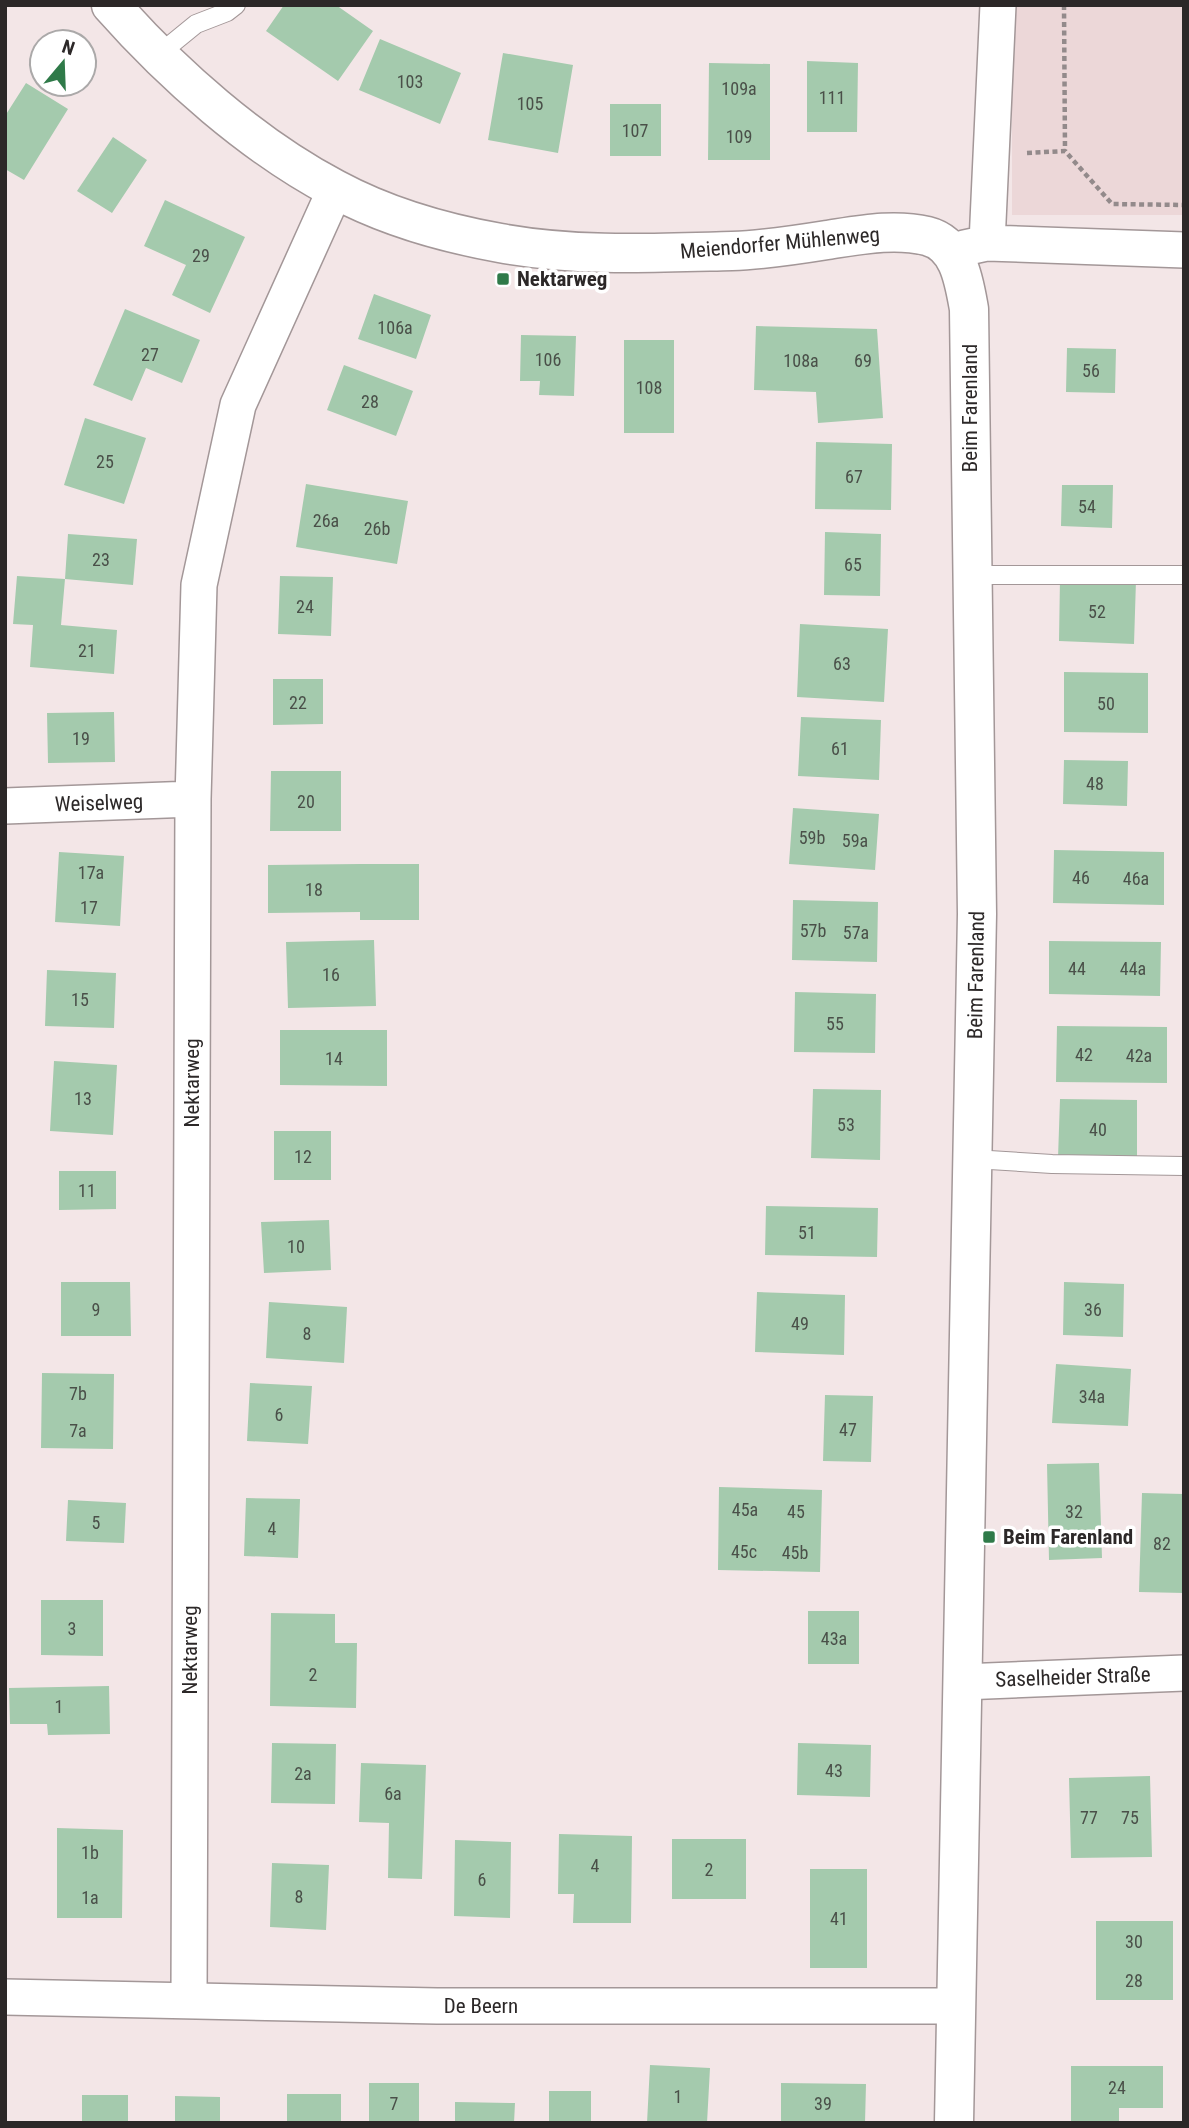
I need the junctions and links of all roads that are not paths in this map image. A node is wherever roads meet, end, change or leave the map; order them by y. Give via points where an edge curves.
1 (111, 5) edge
2 (236, 5) edge
3 (998, 5) edge
4 (158, 55) junction
5 (335, 190) junction
6 (969, 247) junction
7 (1184, 250) edge
8 (972, 575) junction
9 (1184, 575) edge
10 (193, 799) junction
11 (5, 806) edge
12 (973, 1159) junction
13 (1184, 1166) edge
14 (1184, 1673) edge
15 (962, 1682) junction
16 (5, 1997) edge
17 (189, 2001) junction
18 (956, 2006) junction
19 (954, 2123) edge

1 - 4 street, Meiendorfer Mühlenweg
2 - 4 lane via 196,24
3 - 6 street via 991,154
4 - 5 street, Meiendorfer Mühlenweg via 271,149
5 - 6 street, Meiendorfer Mühlenweg via 448,231 538,248 636,254 739,250 908,233
5 - 10 street, Nektarweg via 238,405 199,585
6 - 7 street, Meiendorfer Mühlenweg
6 - 8 street, Beim Farenland via 959,264 969,309
8 - 9 lane
8 - 12 street, Beim Farenland via 977,914
10 - 11 street, Weiselweg
10 - 17 street, Nektarweg
12 - 13 lane
12 - 15 street, Beim Farenland
14 - 15 street, Saselheider Straße
15 - 18 street, Beim Farenland
16 - 17 street, De Beern
17 - 18 street, De Beern
18 - 19 street, Beim Farenland

